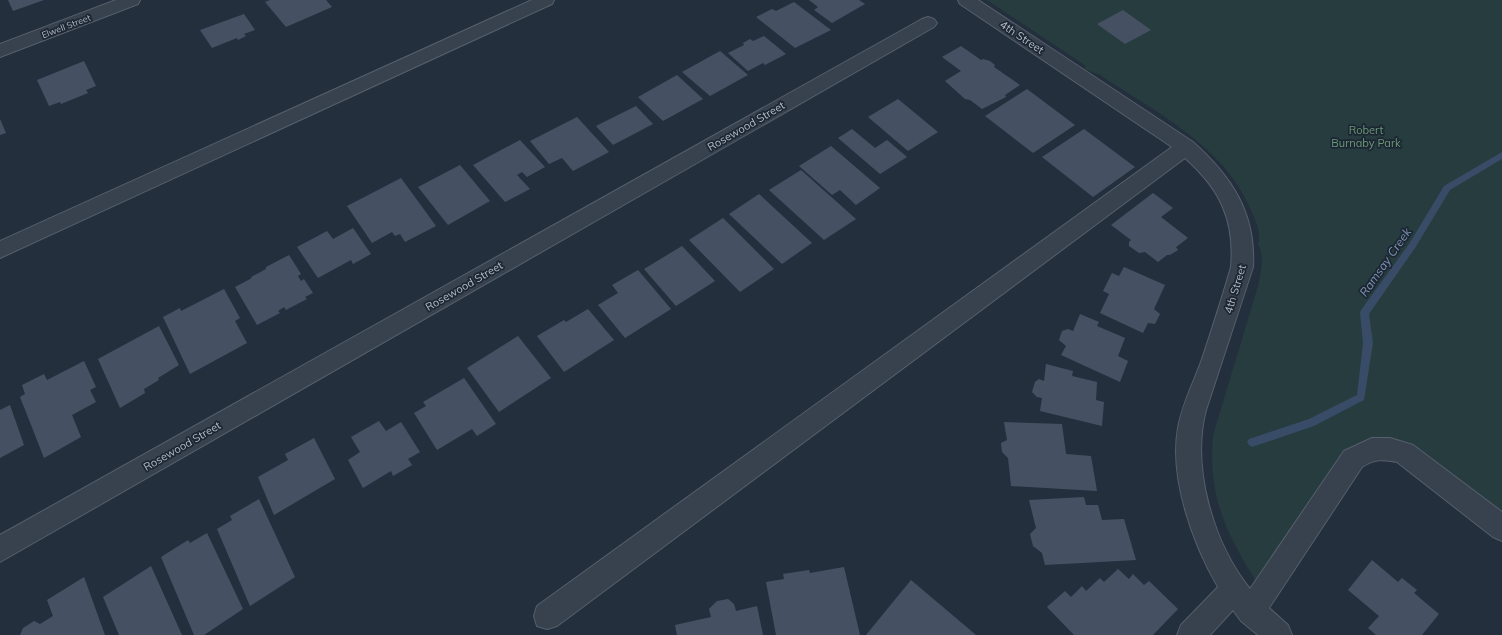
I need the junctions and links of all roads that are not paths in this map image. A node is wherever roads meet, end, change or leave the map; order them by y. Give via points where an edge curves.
1 (132, 0) edge
2 (546, 0) edge
3 (968, 0) edge
4 (928, 24) dead end
5 (0, 51) edge
6 (1186, 147) junction
7 (0, 250) edge
8 (1502, 528) edge
9 (0, 548) edge
10 (1234, 589) junction
11 (1251, 611) junction
12 (547, 616) dead end
13 (1191, 635) edge
14 (1278, 635) edge

1 - 5 street, Elwell Street
2 - 7 street
3 - 6 street, 4th Street
4 - 9 street, Rosewood Street
6 - 10 street, 4th Street via 1205,163 1222,184 1236,211 1245,251 1213,361 1196,403 1188,452 1197,506 1221,565
6 - 12 street
8 - 11 street via 1404,453 1378,448 1364,451 1353,459
10 - 11 street, 4th Street
10 - 13 street
11 - 14 street, 4th Street

